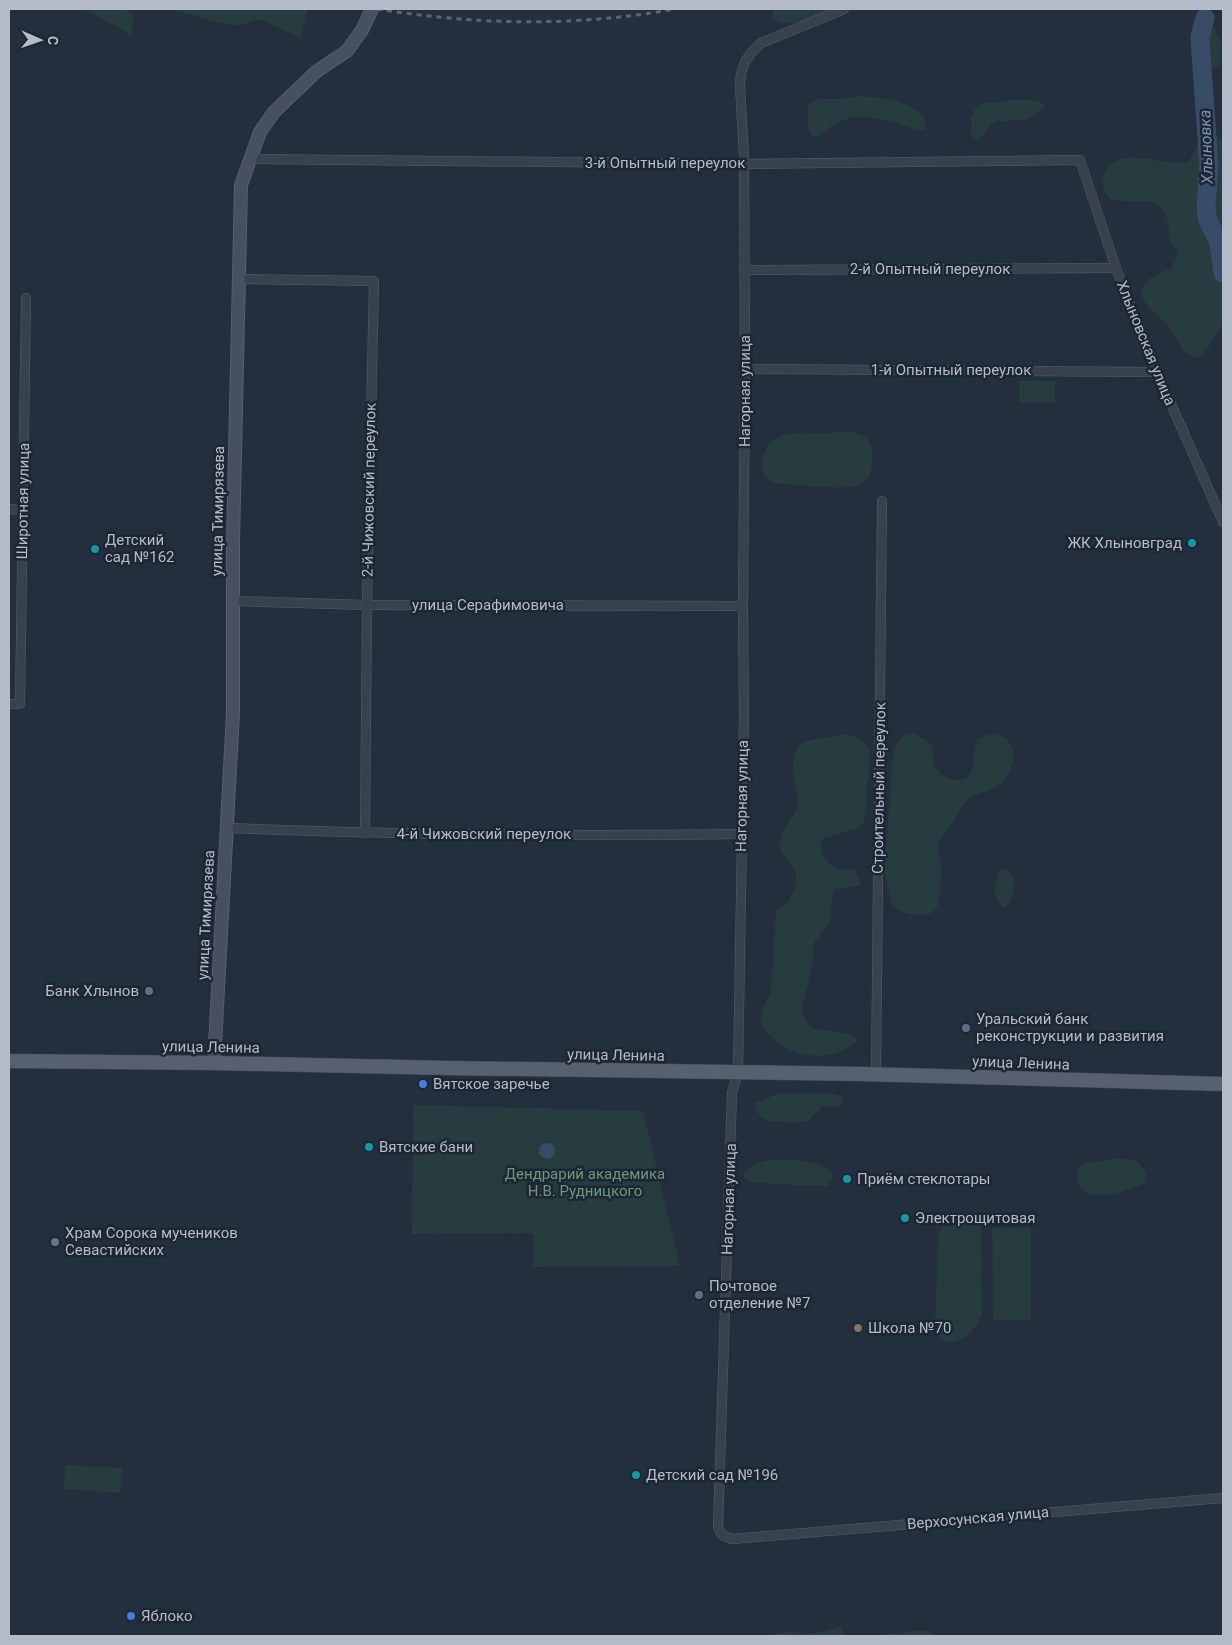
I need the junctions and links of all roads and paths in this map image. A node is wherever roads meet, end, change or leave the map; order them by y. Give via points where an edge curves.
1 (372, 9) edge
2 (844, 9) edge
3 (250, 159) junction
4 (1080, 160) joint
5 (744, 164) junction
6 (1116, 268) junction
7 (744, 270) junction
8 (238, 279) junction
9 (26, 298) dead end
10 (745, 369) junction
11 (1157, 372) junction
12 (882, 501) dead end
13 (9, 509) edge
14 (23, 510) junction
15 (1223, 522) edge
16 (233, 601) junction
17 (367, 605) junction
18 (743, 606) junction
19 (9, 704) edge
20 (228, 828) junction
21 (365, 833) junction
22 (741, 834) junction
23 (9, 1062) edge
24 (214, 1063) junction
25 (738, 1073) junction
26 (876, 1074) junction
27 (1223, 1084) edge
28 (1223, 1498) edge
29 (732, 1539) joint

1 - 3 main road, улица Тимирязева via 347,51 317,71 274,112 260,132
2 - 5 street, Нагорная улица via 768,40 756,48 745,62 741,73
3 - 5 street, 3-й Опытный переулок
3 - 8 main road, улица Тимирязева via 241,185
4 - 5 street, 3-й Опытный переулок
4 - 6 street, Хлыновская улица
5 - 7 street, Нагорная улица
6 - 7 street, 2-й Опытный переулок
6 - 11 street, Хлыновская улица
7 - 10 street, Нагорная улица
8 - 16 main road, улица Тимирязева
8 - 17 street, 2-й Чижовский переулок via 374,281
9 - 14 street, Широтная улица
10 - 11 street, 1-й Опытный переулок
10 - 18 street, Нагорная улица
11 - 15 street, Хлыновская улица
12 - 26 street, Строительный переулок
13 - 14 street
14 - 19 street, Широтная улица via 20,704
16 - 17 street, улица Серафимовича
16 - 20 main road, улица Тимирязева
17 - 18 street, улица Серафимовича
17 - 21 street, 2-й Чижовский переулок
18 - 22 street, Нагорная улица
20 - 21 street, 4-й Чижовский переулок
20 - 24 main road, улица Тимирязева
21 - 22 street, 4-й Чижовский переулок
22 - 25 street, Нагорная улица
23 - 24 main road, улица Ленина
24 - 25 main road, улица Ленина
25 - 26 main road, улица Ленина
25 - 29 street, Нагорная улица via 732,1092 718,1527 722,1536
26 - 27 main road, улица Ленина
28 - 29 street, Верхосунская улица

